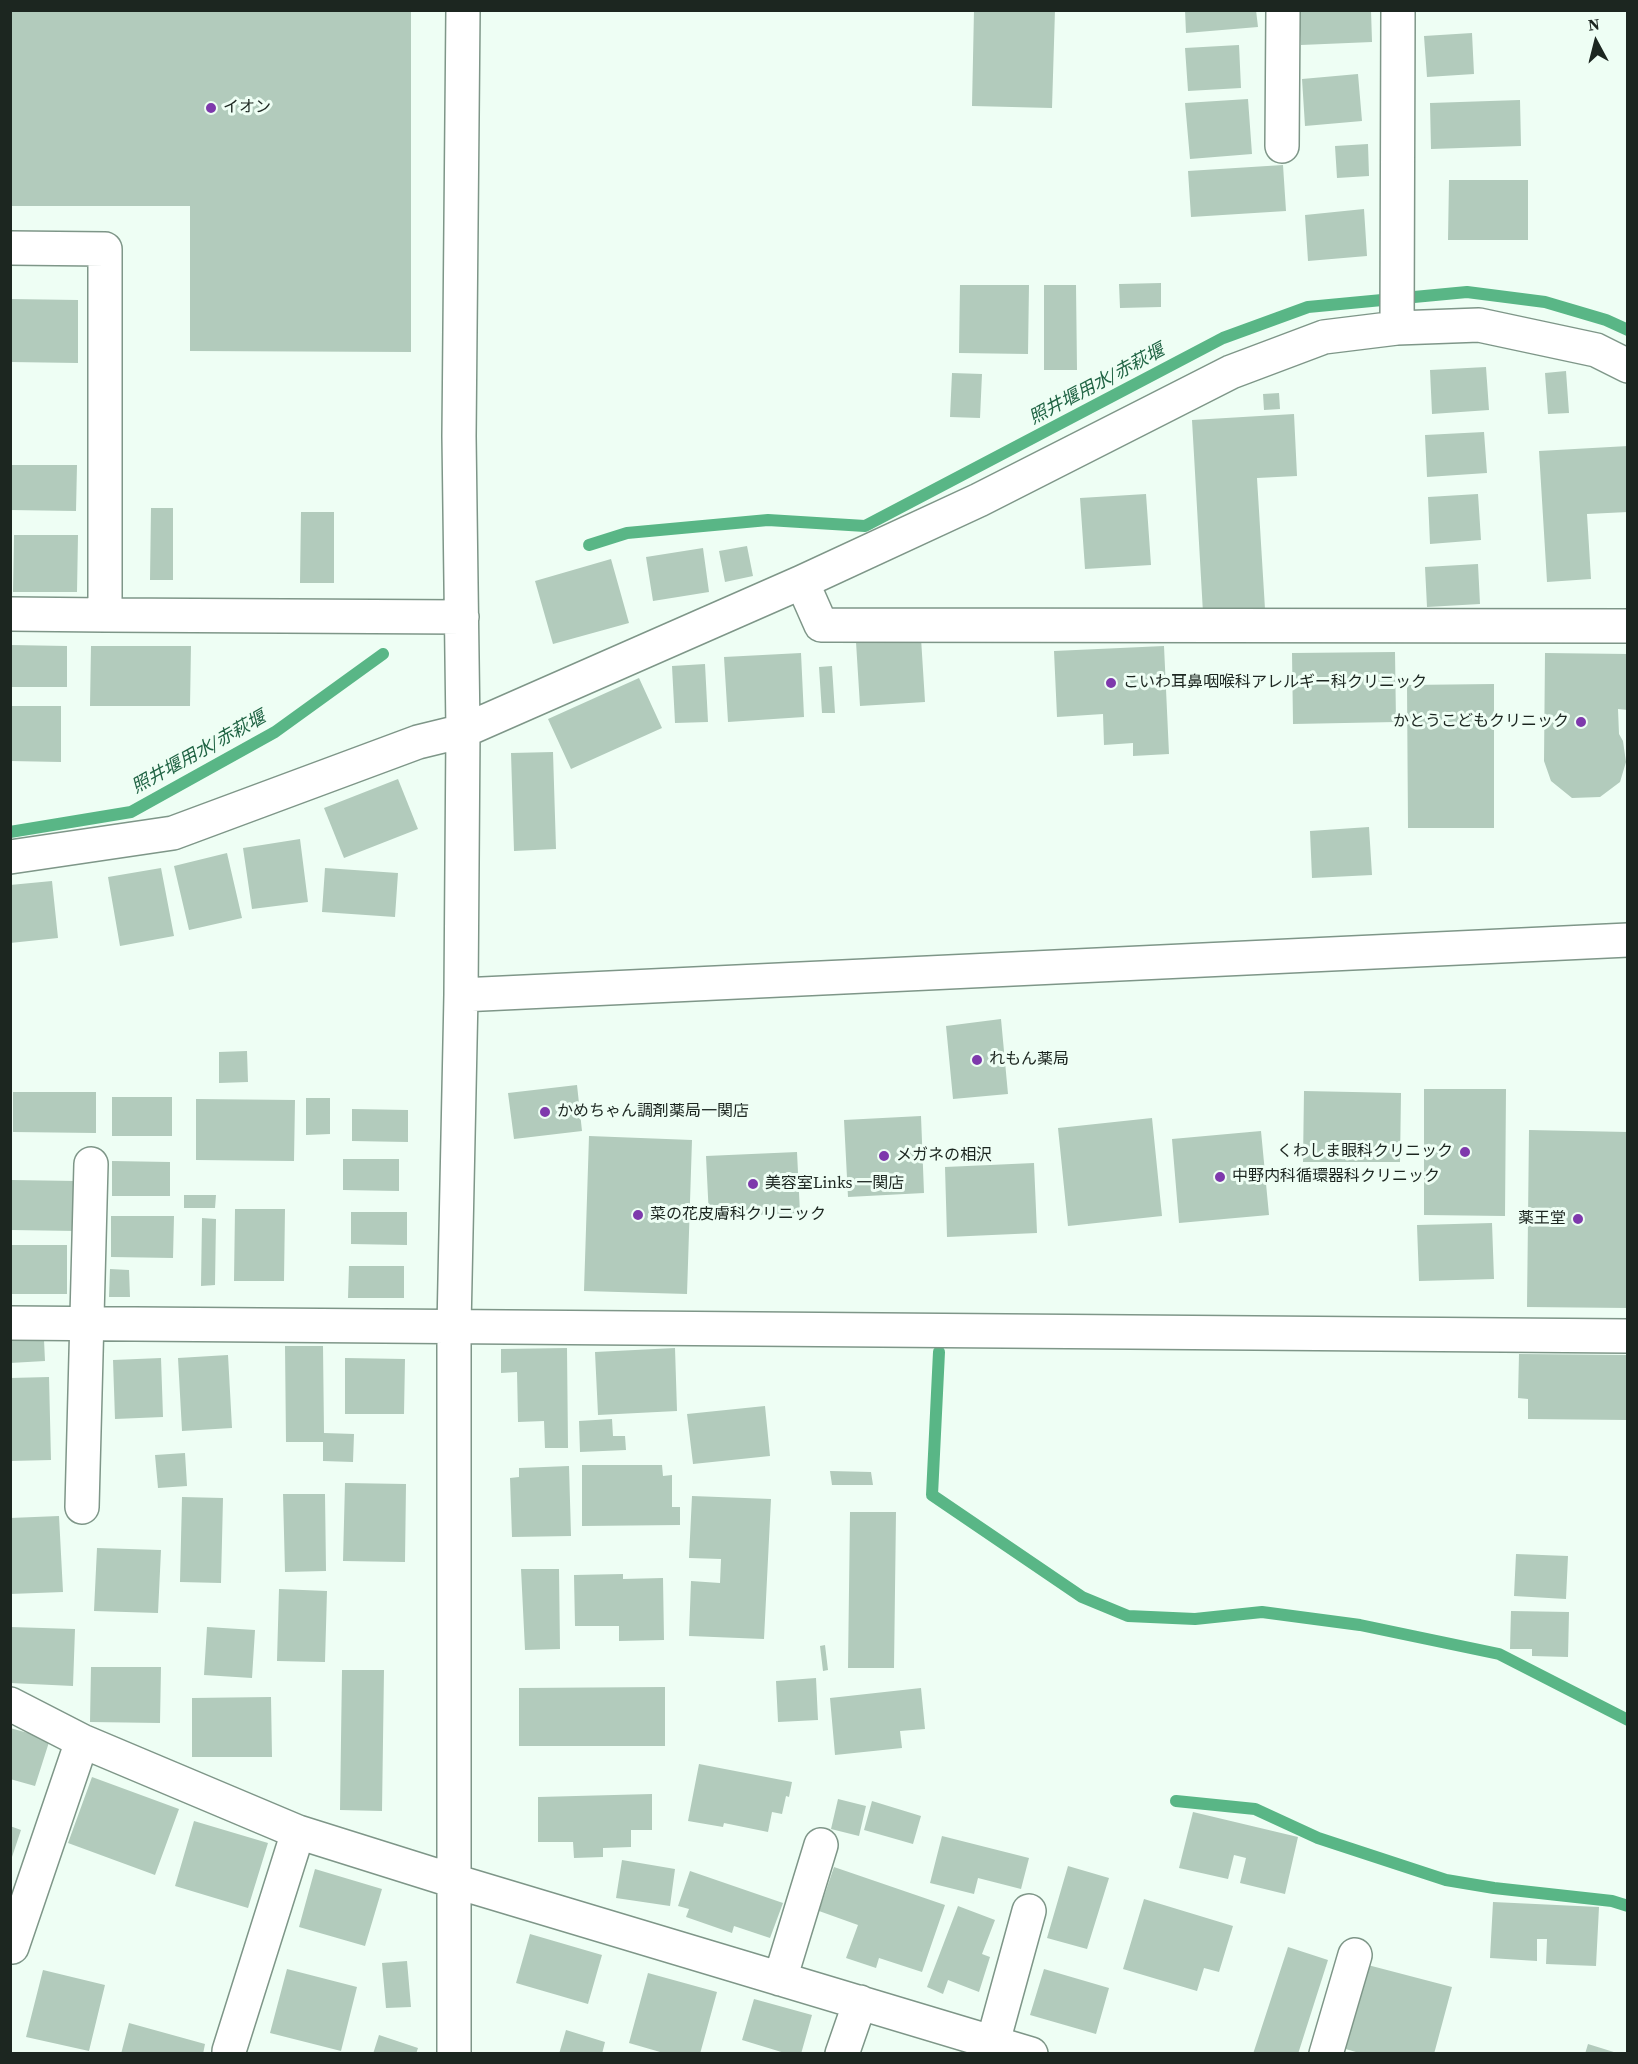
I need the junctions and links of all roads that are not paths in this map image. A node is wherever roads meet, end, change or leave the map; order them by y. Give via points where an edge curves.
1 (464, 10) edge
2 (1283, 10) edge
3 (1398, 10) edge
4 (1282, 146) dead end
5 (10, 248) edge
6 (1397, 328) junction
7 (1628, 366) edge
8 (802, 582) junction
9 (10, 614) edge
10 (105, 615) junction
11 (462, 617) junction
12 (1628, 626) edge
13 (463, 731) junction
14 (10, 857) edge
15 (1628, 940) edge
16 (461, 995) junction
17 (91, 1164) dead end
18 (10, 1323) edge
19 (87, 1323) junction
20 (454, 1327) junction
21 (1628, 1336) edge
22 (82, 1507) dead end
23 (10, 1704) edge
24 (82, 1741) junction
25 (298, 1832) junction
26 (821, 1845) dead end
27 (454, 1881) junction
28 (1029, 1911) dead end
29 (12, 1947) dead end
30 (1355, 1955) dead end
31 (780, 1979) junction
32 (860, 2002) junction
33 (993, 2042) junction
34 (229, 2051) dead end
35 (454, 2054) edge
36 (842, 2054) edge
37 (1031, 2054) edge
38 (1326, 2054) edge

1 - 11 street via 459,436
2 - 4 street
3 - 6 street
5 - 10 street via 105,249
6 - 7 street via 1479,325 1596,350
6 - 8 street via 1323,337 1231,372 979,500
8 - 12 street via 821,625
8 - 13 street
9 - 10 street
10 - 11 street
11 - 13 street
13 - 14 street via 418,742 173,833
13 - 16 street
15 - 16 street
16 - 20 street
17 - 19 street
18 - 19 street
19 - 20 street
19 - 22 street
20 - 21 street
20 - 27 street
23 - 24 street
24 - 25 street
24 - 29 street
25 - 27 street
25 - 34 street
26 - 31 street
27 - 31 street
27 - 35 street
28 - 33 street
30 - 38 street
31 - 32 street
32 - 33 street
32 - 36 street
33 - 37 street

